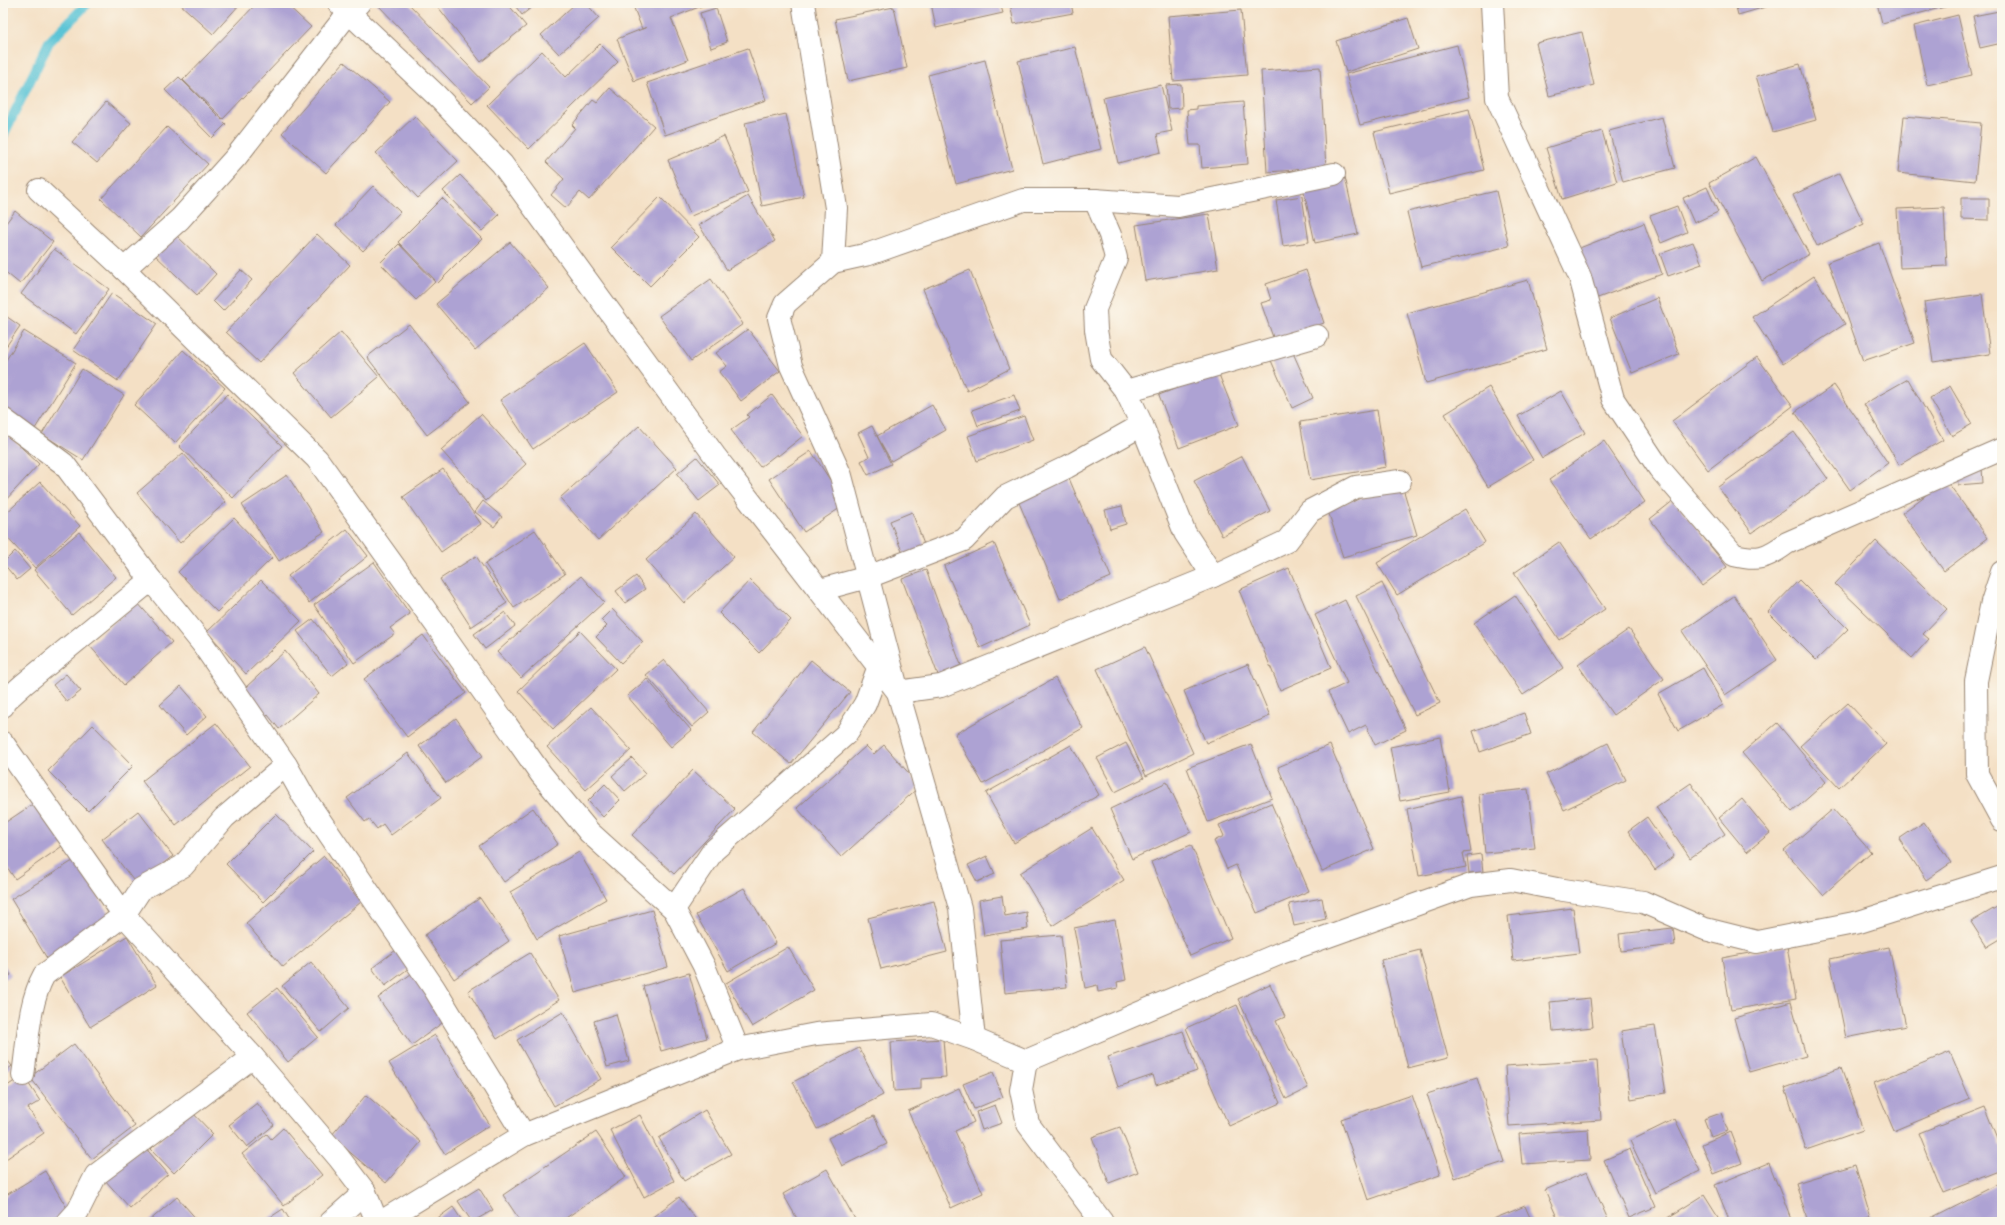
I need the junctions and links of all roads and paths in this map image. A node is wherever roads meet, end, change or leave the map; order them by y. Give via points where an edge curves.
1 (803, 3) edge
2 (1492, 3) edge
3 (349, 6) edge
4 (1334, 174) dead end
5 (39, 190) dead end
6 (1095, 200) junction
7 (833, 262) junction
8 (124, 269) junction
9 (1317, 336) dead end
10 (1126, 391) junction
11 (3, 419) edge
12 (1142, 425) junction
13 (2002, 449) edge
14 (1400, 481) dead end
15 (2002, 572) edge
16 (1213, 576) junction
17 (868, 577) junction
18 (151, 580) junction
19 (820, 590) junction
20 (879, 666) junction
21 (898, 692) junction
22 (3, 706) edge
23 (3, 743) edge
24 (286, 765) junction
25 (2002, 820) edge
26 (2002, 877) edge
27 (674, 910) junction
28 (124, 915) junction
29 (974, 1039) junction
30 (738, 1049) junction
31 (253, 1057) junction
32 (1026, 1061) junction
33 (23, 1075) dead end
34 (524, 1136) junction
35 (365, 1192) junction
36 (68, 1222) edge
37 (331, 1222) edge
38 (377, 1222) edge
39 (381, 1222) edge
40 (1102, 1222) edge

1 - 7 street via 836,208
2 - 13 street via 1497,98 1580,277 1613,399 1659,468 1734,555 1750,559 1770,556 1787,543
3 - 8 street via 236,157 180,219
3 - 19 street via 502,164 715,456
4 - 6 street via 1178,206
5 - 8 street
6 - 7 street via 1023,200 869,254
6 - 10 street via 1110,235 1116,258 1095,309 1096,330 1101,358
7 - 17 street via 785,304 779,318 791,366 841,476
8 - 27 street via 317,459 541,774 588,832
9 - 10 street
10 - 12 street
11 - 18 street via 64,464
12 - 16 street via 1185,533
12 - 17 street via 1067,467 1005,497 964,540
14 - 16 street via 1356,487 1310,512 1287,541
15 - 25 street via 1992,602 1976,681 1977,774
16 - 21 street via 941,686
17 - 19 street
17 - 21 street
18 - 22 street via 24,684 4,702
18 - 24 street via 202,642
19 - 20 street
20 - 21 street
20 - 27 street via 865,704 846,734 713,851
21 - 29 street via 960,908
23 - 28 street
24 - 28 street via 224,818 183,866 141,890
24 - 34 street via 304,797 434,988
26 - 32 street via 1858,922 1757,942 1705,929 1644,902 1511,880 1471,885 1281,953
27 - 30 street via 704,966
28 - 31 street
28 - 33 street via 44,975 33,1004
29 - 30 street via 931,1024 816,1034
29 - 32 street
30 - 34 street
31 - 35 street
31 - 36 street via 96,1175 78,1211
32 - 40 street via 1021,1090 1028,1124
34 - 39 street
35 - 37 street
35 - 38 street

